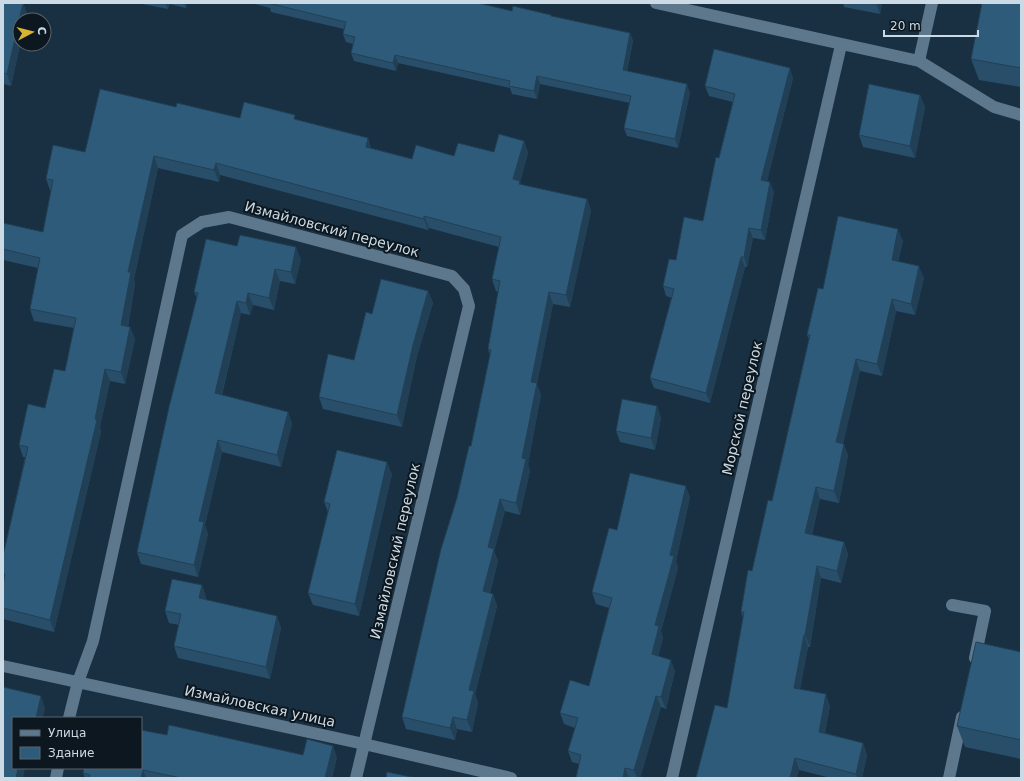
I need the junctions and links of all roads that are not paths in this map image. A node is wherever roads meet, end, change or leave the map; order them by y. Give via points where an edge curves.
1 (656, 3) edge
2 (932, 3) edge
3 (840, 45) junction
4 (919, 61) junction
5 (1021, 114) edge
6 (952, 605) dead end
7 (3, 666) edge
8 (972, 672) edge
9 (78, 682) junction
10 (965, 702) edge
11 (70, 717) edge
12 (364, 744) junction
13 (356, 778) edge
14 (511, 778) edge
15 (672, 778) edge
16 (949, 778) edge

1 - 3 street
2 - 4 street
3 - 4 street
3 - 15 street, Морской переулок
4 - 5 street via 994,107
6 - 8 street via 985,611
7 - 9 street, Измайловская улица
9 - 11 street, Измайловский переулок
9 - 12 street, Измайловская улица
9 - 12 street, Измайловский переулок via 93,641 182,235 202,222 229,217 452,276 464,289 469,306
10 - 16 street
12 - 13 street, Измайловский переулок
12 - 14 street, Измайловская улица

